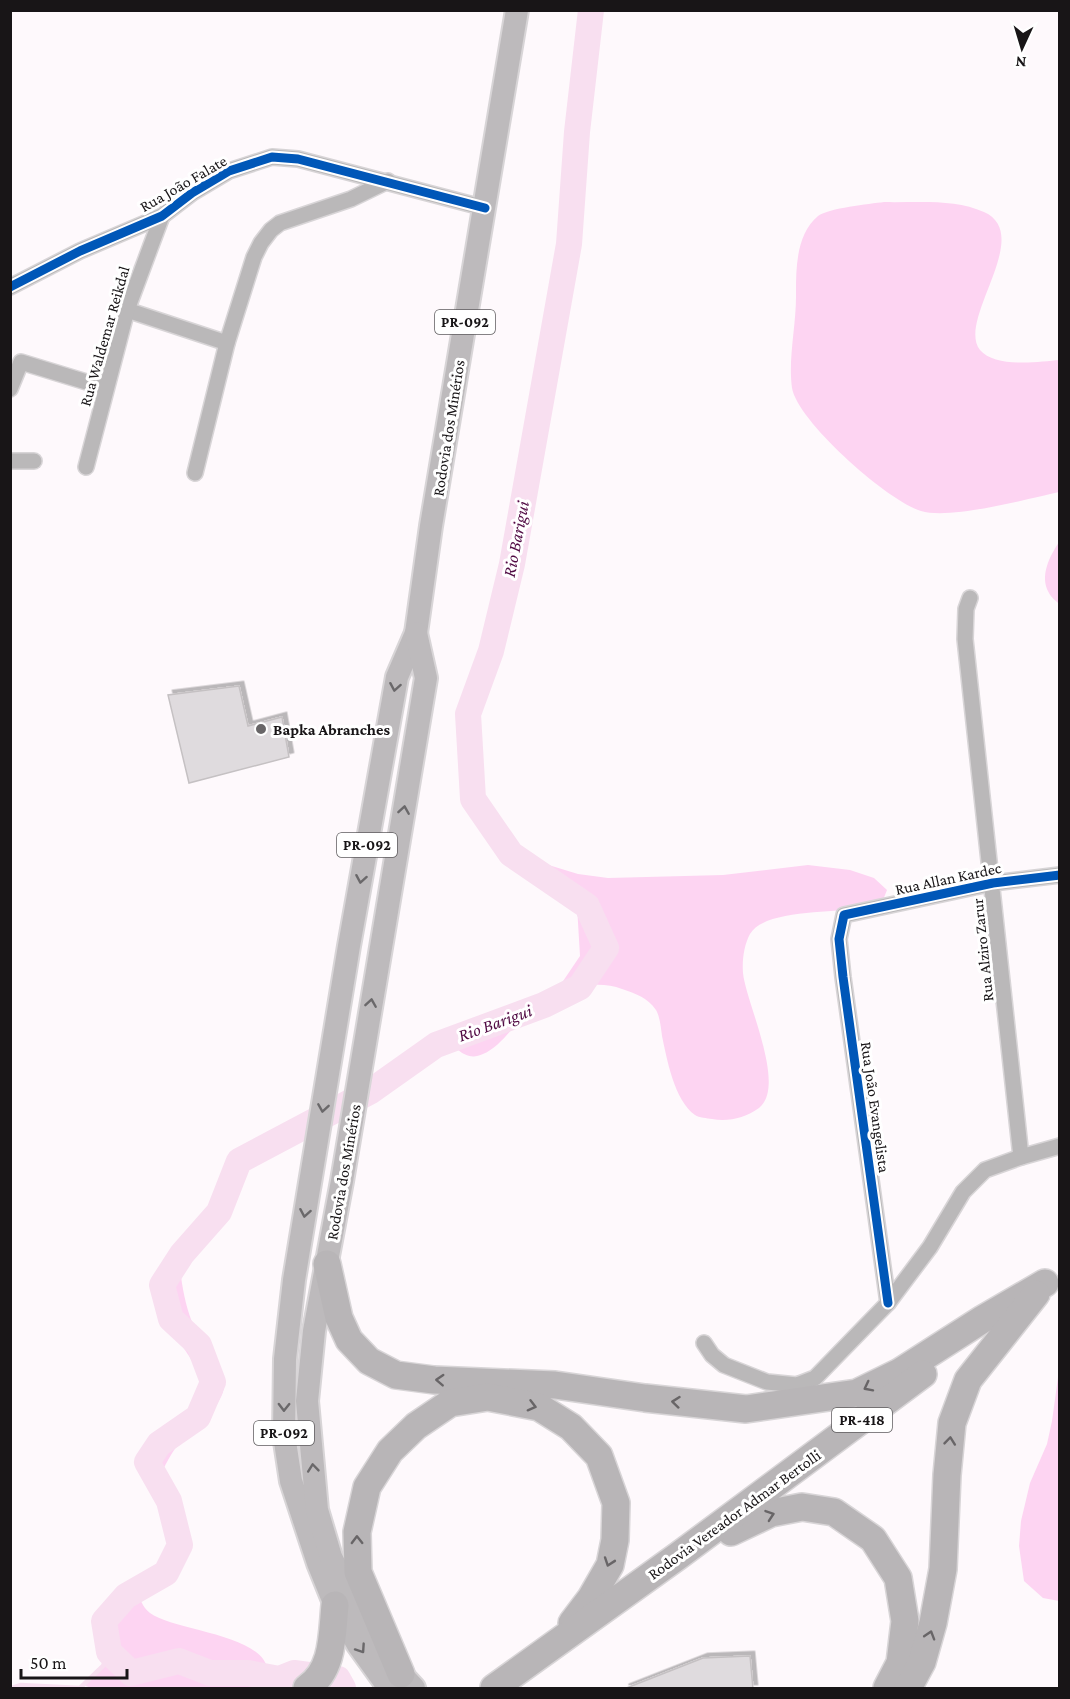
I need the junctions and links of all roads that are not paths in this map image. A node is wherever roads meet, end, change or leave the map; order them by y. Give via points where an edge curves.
1 (517, 10) edge
2 (388, 181) junction
3 (485, 208) junction
4 (162, 216) junction
5 (10, 287) edge
6 (127, 310) junction
7 (227, 343) junction
8 (106, 388) junction
9 (10, 389) edge
10 (10, 461) edge
11 (34, 461) dead end
12 (86, 467) dead end
13 (195, 473) dead end
14 (970, 598) dead end
15 (416, 633) junction
16 (1059, 875) edge
17 (993, 883) junction
18 (844, 915) joint
19 (1059, 1146) edge
20 (1021, 1156) junction
21 (327, 1264) junction
22 (1052, 1279) edge
23 (888, 1303) junction
24 (704, 1343) dead end
25 (678, 1556) junction
26 (335, 1605) junction
27 (558, 1642) junction
28 (401, 1684) edge
29 (307, 1689) edge
30 (494, 1689) edge
31 (887, 1689) edge
32 (908, 1689) edge

1 - 3 main road, Rodovia dos Minérios / PR-092
2 - 3 street, Rua João Falate
2 - 4 street, Rua João Falate via 298,159 272,157 229,171
2 - 7 street via 271,230 254,257
3 - 15 main road, Rodovia dos Minérios / PR-092
4 - 5 street, Rua João Falate
4 - 6 street, Rua Waldemar Reikdal
6 - 7 street
6 - 8 street, Rua Waldemar Reikdal
7 - 13 street
8 - 9 street via 21,362
8 - 12 street, Rua Waldemar Reikdal
10 - 11 street
14 - 17 street, Rua Alziro Zarur via 965,639
21 -> 15 main road, Rodovia dos Minérios / PR-092 via 426,678
15 -> 26 main road, Rodovia dos Minérios / PR-092 via 397,677 330,1060 285,1359 284,1435 291,1481
16 - 17 street, Rua Allan Kardec
17 - 18 street, Rua Allan Kardec
17 - 20 street, Rua Alziro Zarur
18 - 23 street, Rua João Evangelista via 839,939 843,977
19 - 20 street
20 - 23 street via 985,1170 963,1192 930,1248
22 -> 21 highway via 900,1372 857,1393 746,1409 555,1385 396,1375 369,1361 349,1340 339,1318
28 -> 21 main road, Rodovia dos Minérios / PR-092 via 365,1625 331,1557 317,1510 307,1401 314,1331
22 - 25 highway, Rodovia Vereador Admar Bertolli / PR-418
32 -> 22 highway via 922,1662 943,1569 952,1423 968,1380
23 - 24 street via 815,1378 797,1385 767,1382 724,1365
25 - 27 highway, Rodovia Vereador Admar Bertolli / PR-418
25 -> 31 highway via 771,1513 802,1507 834,1512 873,1539 898,1578 905,1621 900,1663
26 -> 28 main road, Rodovia dos Minérios / PR-092 via 358,1645
26 - 29 highway via 325,1668
28 -> 27 highway via 358,1572 357,1532 367,1487 390,1451 416,1426 450,1403 488,1397 539,1407 571,1427 599,1456 616,1503 610,1565
27 - 30 highway, Rodovia Vereador Admar Bertolli / PR-418

